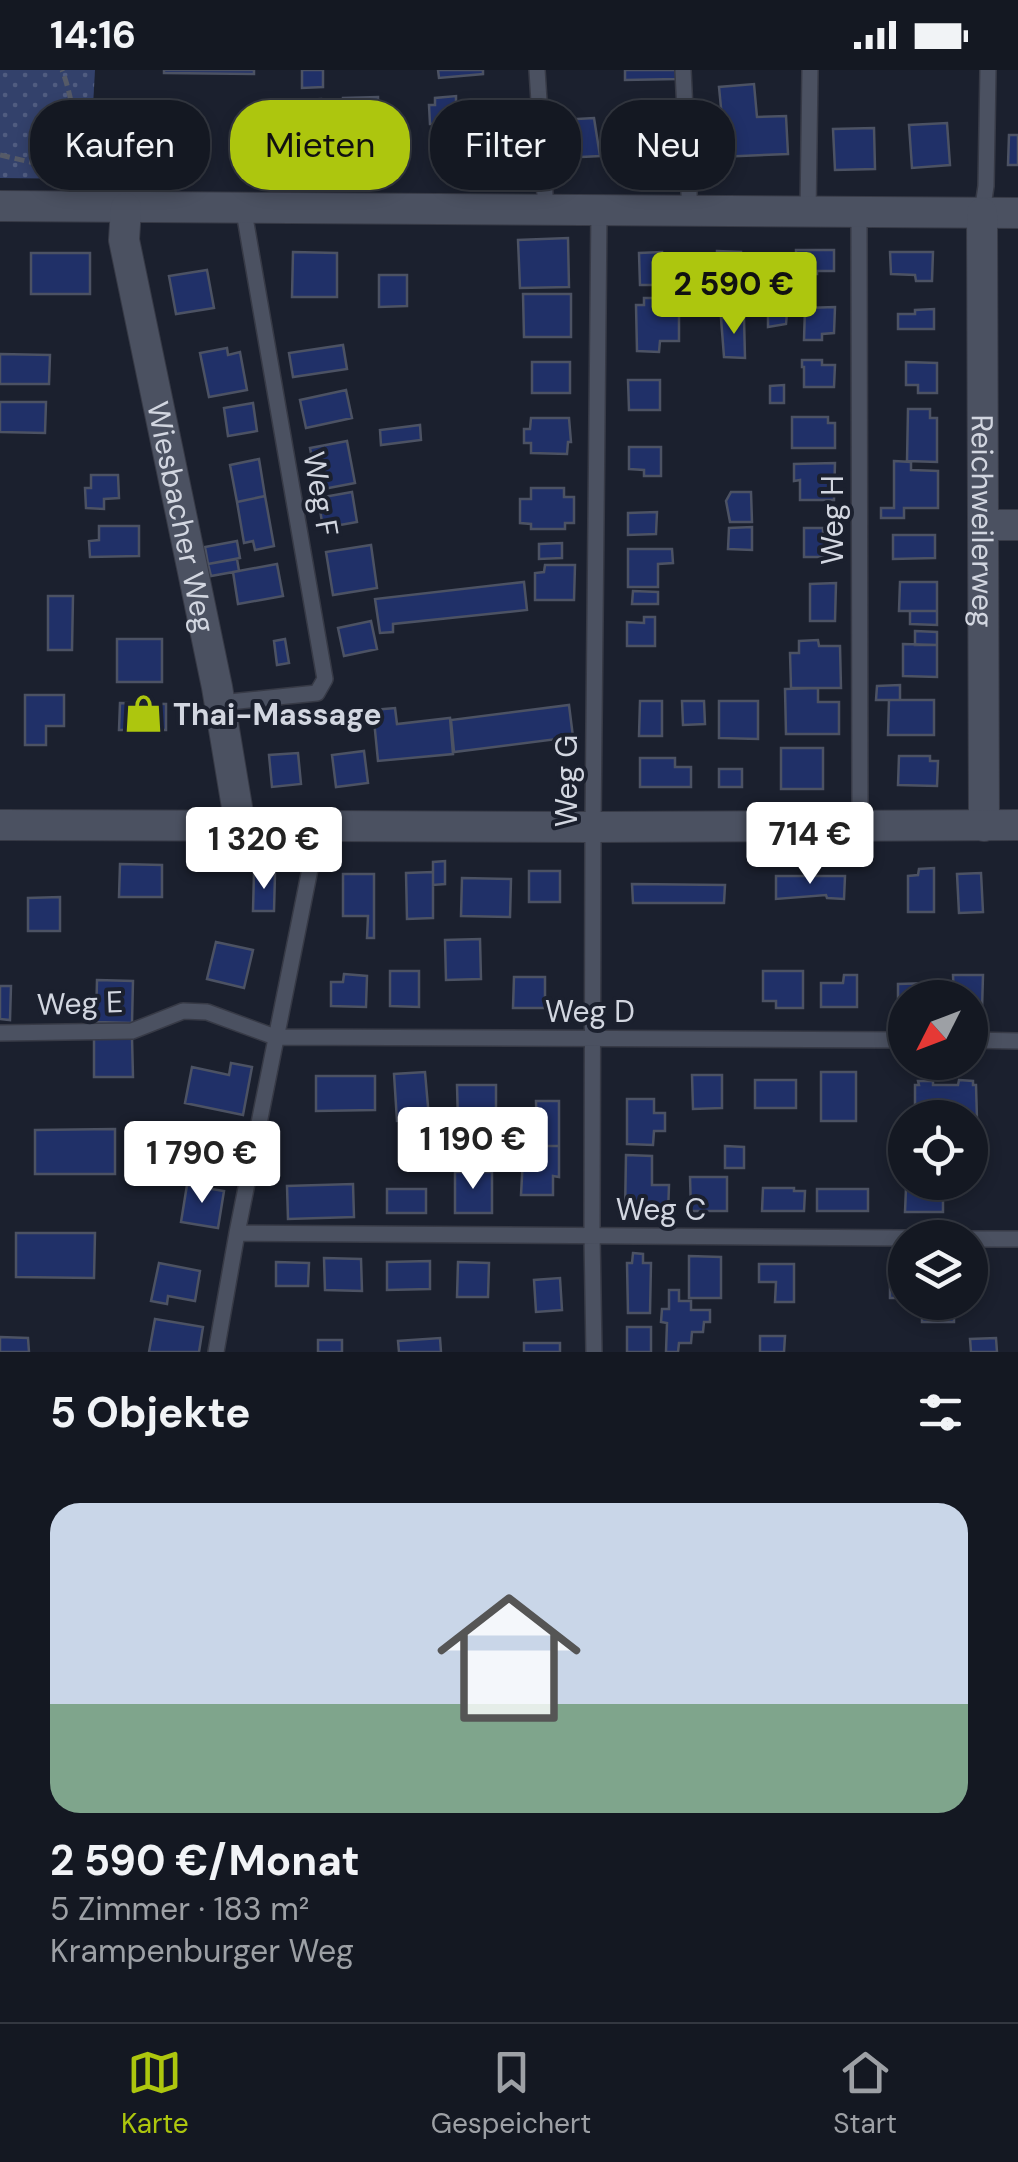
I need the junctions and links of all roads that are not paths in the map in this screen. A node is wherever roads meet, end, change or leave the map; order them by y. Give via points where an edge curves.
1 (537, 70) edge
2 (684, 70) edge
3 (810, 70) edge
4 (988, 70) edge
5 (0, 206) edge
6 (243, 206) junction
7 (126, 208) junction
8 (546, 211) junction
9 (599, 211) junction
10 (690, 212) junction
11 (808, 212) junction
12 (982, 213) junction
13 (1018, 213) edge
14 (859, 214) junction
15 (983, 524) junction
16 (1018, 525) edge
17 (220, 703) junction
18 (0, 825) edge
19 (240, 825) junction
20 (312, 825) junction
21 (984, 826) junction
22 (1018, 826) edge
23 (593, 827) junction
24 (860, 827) junction
25 (0, 1033) edge
26 (276, 1038) junction
27 (593, 1038) junction
28 (888, 1040) edge
29 (988, 1040) edge
30 (1018, 1041) edge
31 (237, 1233) junction
32 (592, 1236) junction
33 (888, 1238) edge
34 (988, 1239) edge
35 (1018, 1239) edge
36 (216, 1352) edge
37 (594, 1352) edge

1 - 8 lane
2 - 10 lane
3 - 11 lane
4 - 12 lane
5 - 7 street
6 - 7 street
6 - 8 street
6 - 17 lane, Weg F via 325,679 317,694
7 - 17 street, Wiesbacher Weg via 124,240
8 - 9 street
9 - 10 street
9 - 23 lane, Weg G
10 - 11 street
11 - 14 street
12 - 13 street
12 - 14 street
12 - 15 street, Reichweilerweg
14 - 24 lane, Weg H
15 - 16 street
15 - 21 street, Reichweilerweg
17 - 19 street, Wiesbacher Weg
18 - 19 street
19 - 20 street
20 - 23 street
20 - 26 lane via 314,854
21 - 22 street
21 - 24 street
23 - 24 street
23 - 27 lane, Weg G
25 - 26 lane, Weg E via 132,1031 183,1012 207,1012
26 - 27 lane, Weg D
26 - 31 lane
27 - 28 lane, Weg D
27 - 32 lane, Weg G
29 - 30 lane
31 - 32 lane, Weg C
31 - 36 lane
32 - 33 lane, Weg C
32 - 37 lane, Weg G
34 - 35 lane

